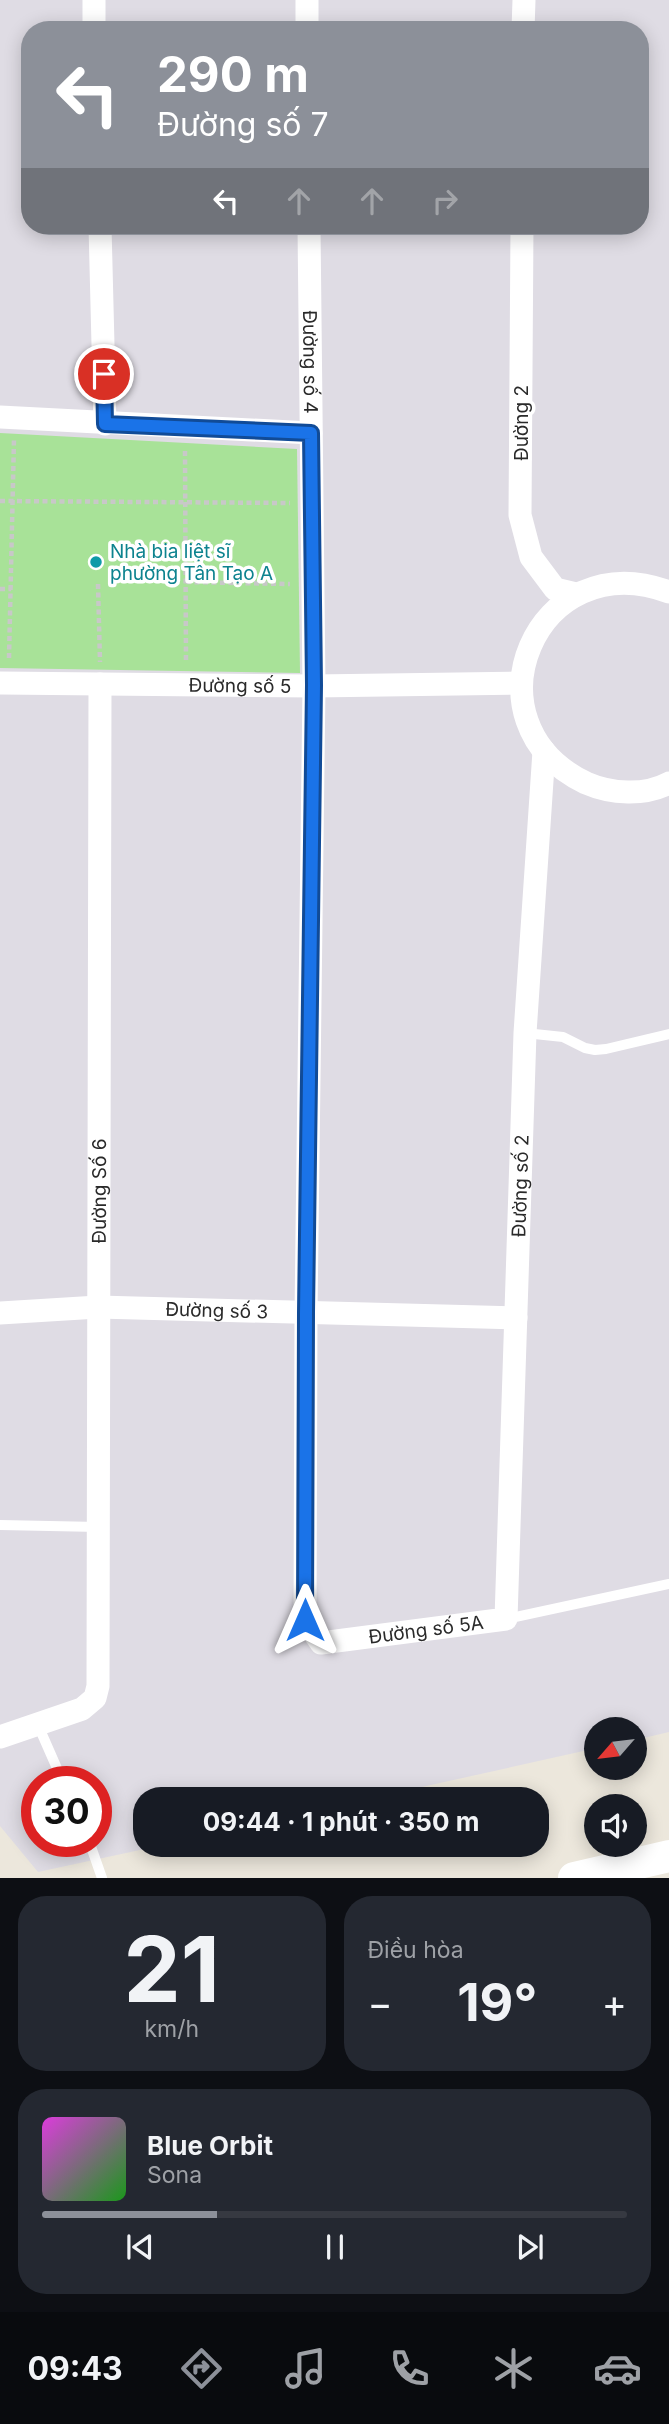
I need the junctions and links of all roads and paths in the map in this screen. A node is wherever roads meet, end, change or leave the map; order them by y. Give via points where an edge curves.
1 (94, 0) edge
2 (307, 0) edge
3 (524, 0) edge
4 (94, 21) edge
5 (307, 21) edge
6 (523, 21) edge
7 (100, 235) edge
8 (309, 235) edge
9 (522, 235) edge
10 (7, 418) edge
11 (105, 424) junction
12 (185, 428) junction
13 (311, 433) junction
14 (0, 501) edge
15 (12, 501) junction
16 (185, 503) junction
17 (312, 504) junction
18 (186, 582) junction
19 (98, 584) dead end
20 (313, 585) junction
21 (0, 589) edge
22 (10, 589) junction
23 (669, 592) edge
24 (576, 594) junction
25 (522, 683) junction
26 (4, 684) edge
27 (100, 684) junction
28 (187, 684) junction
29 (314, 685) junction
30 (544, 751) junction
31 (669, 783) edge
32 (525, 1033) junction
33 (669, 1034) edge
34 (98, 1307) junction
35 (0, 1313) edge
36 (306, 1313) junction
37 (516, 1318) junction
38 (0, 1525) edge
39 (99, 1527) junction
40 (669, 1584) edge
41 (506, 1619) junction
42 (312, 1630) joint
43 (38, 1725) junction
44 (0, 1738) edge
45 (57, 1766) edge
46 (669, 1856) edge
47 (95, 1857) edge
48 (102, 1878) edge
49 (574, 1878) edge

1 - 4 street
2 - 5 street
3 - 6 street
7 - 11 street
8 - 13 street, Đường số 4
9 - 24 street, Đường 2 via 520,515 531,557 555,589
10 - 11 street
10 - 15 path
11 - 12 street
12 - 13 street
12 - 16 path
13 - 17 street, Đường số 4
14 - 15 path
15 - 16 path
15 - 22 path
16 - 17 path
16 - 18 path
17 - 20 street, Đường số 4
18 - 20 path
18 - 28 path
19 - 27 path
20 - 29 street, Đường số 4
21 - 22 path
22 - 26 path
23 - 24 street via 647,583 611,583
24 - 25 street via 548,617 529,648
25 - 29 street, Đường số 5
25 - 30 street via 527,719
26 - 27 street, Đường số 5
27 - 28 street, Đường số 5
27 - 34 street, Đường Số 6
28 - 29 street, Đường số 5
29 - 36 street, Đường số 4
30 - 31 street via 568,774 597,788 630,793
30 - 32 street, Đường số 2
32 - 33 lane via 564,1037 595,1049
32 - 37 street, Đường số 2
34 - 35 street, Đường số 3
34 - 36 street, Đường số 3
34 - 39 street, Đường Số 6
36 - 37 street, Đường số 3
36 - 42 street, Đường số 4 via 305,1620
37 - 41 street, Đường số 2
38 - 39 lane
39 - 43 street, Đường Số 6 via 99,1671 94,1698 82,1709
40 - 41 lane
41 - 42 street, Đường số 5A via 321,1643
43 - 44 street
43 - 45 lane
46 - 49 main road
47 - 48 lane

